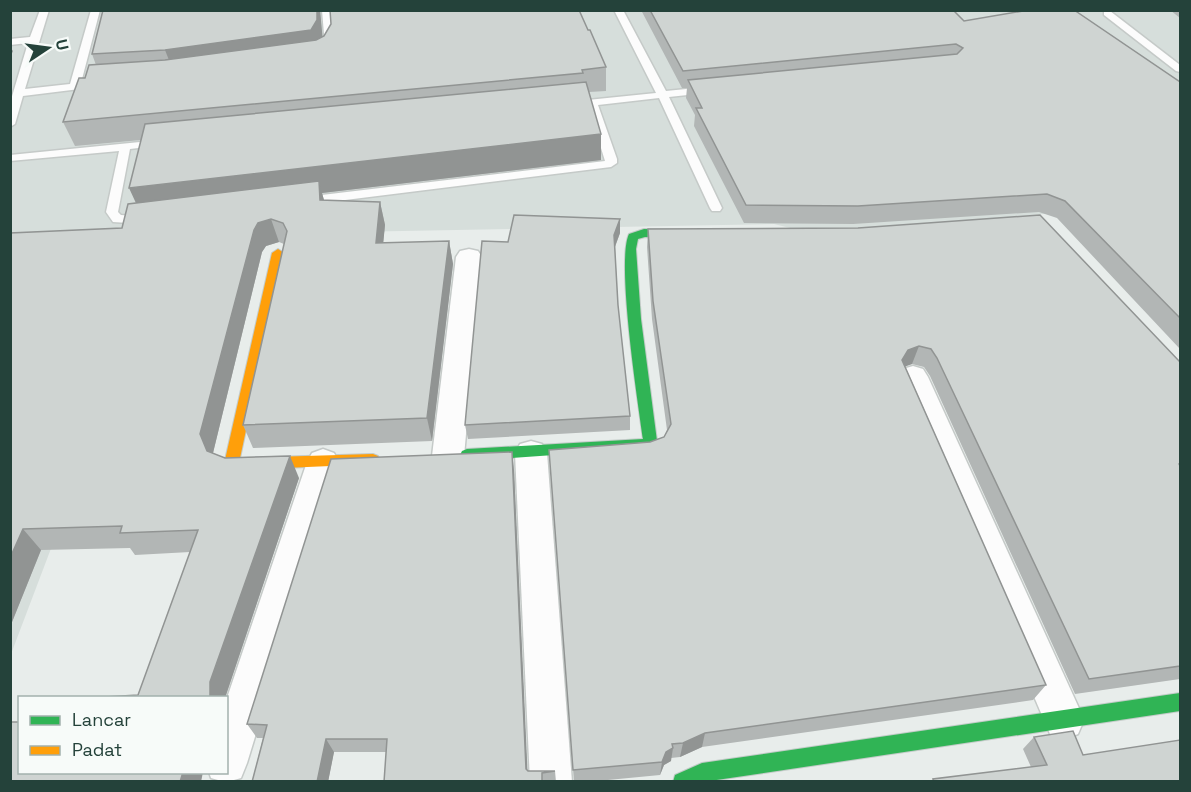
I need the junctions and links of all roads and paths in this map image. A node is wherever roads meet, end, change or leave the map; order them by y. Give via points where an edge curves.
1 (45, 10) edge
2 (96, 10) edge
3 (327, 10) edge
4 (618, 10) edge
5 (1107, 13) dead end
6 (34, 39) junction
7 (10, 42) edge
8 (321, 58) edge
9 (1180, 69) edge
10 (108, 83) edge
11 (75, 85) junction
12 (720, 89) edge
13 (18, 93) junction
14 (663, 95) junction
15 (592, 102) junction
16 (557, 105) edge
17 (10, 124) edge
18 (172, 142) edge
19 (125, 147) junction
20 (10, 158) edge
21 (287, 203) edge
22 (716, 208) dead end
23 (157, 218) edge
24 (702, 234) edge
25 (278, 254) dead end
26 (469, 257) dead end
27 (913, 377) dead end
28 (531, 453) junction
29 (442, 456) joint
30 (391, 459) edge
31 (323, 462) junction
32 (1180, 702) edge
33 (1064, 720) junction
34 (228, 756) edge
35 (551, 782) edge
36 (682, 782) edge

1 - 6 lane
2 - 11 lane
3 - 8 lane via 330,47
4 - 14 lane
5 - 9 lane
6 - 7 lane
6 - 13 lane
10 - 11 lane
11 - 13 lane
12 - 14 lane
13 - 17 lane
14 - 15 lane
14 - 22 lane
15 - 16 lane
15 - 21 lane via 611,159 607,165
18 - 19 lane
19 - 20 lane
19 - 23 lane via 112,212 117,219
24 - 28 street via 644,233 633,237 630,249 635,319 649,442
25 - 31 street via 231,460 237,464
26 - 29 street
27 - 33 street
28 - 29 street
28 - 35 street
30 - 31 street
31 - 34 street
32 - 33 street
33 - 36 street via 702,772

